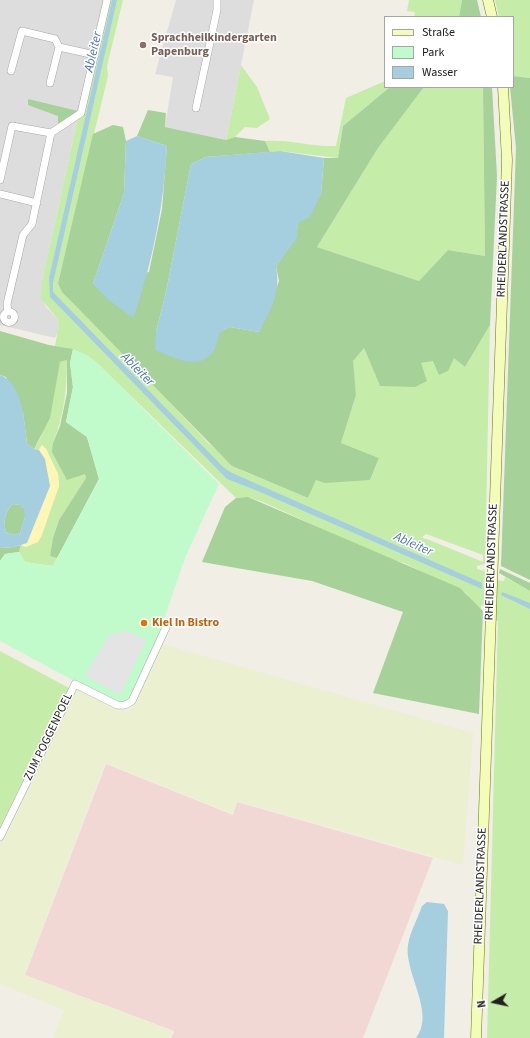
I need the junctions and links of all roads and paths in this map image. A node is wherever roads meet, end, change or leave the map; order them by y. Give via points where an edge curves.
1 (107, 0) edge
2 (217, 0) edge
3 (488, 0) edge
4 (492, 16) edge
5 (59, 46) junction
6 (94, 55) junction
7 (11, 71) dead end
8 (50, 83) dead end
9 (503, 88) edge
10 (196, 108) dead end
11 (51, 133) junction
12 (0, 180) edge
13 (0, 194) edge
14 (36, 202) junction
15 (8, 312) dead end
16 (168, 623) dead end
17 (0, 837) edge
18 (476, 1038) edge

1 - 6 street
2 - 10 street
3 - 4 main road
5 - 6 street
5 - 7 street via 55,39 22,31
5 - 8 street
6 - 11 street via 81,113
9 - 18 main road, RHEIDERLANDSTRASSE via 507,160
11 - 12 street via 12,126
11 - 14 street
13 - 14 street
14 - 15 street via 32,224 23,236 7,304
16 - 17 street, ZUM POGGENPOEL via 132,701 128,704 117,705 75,684

